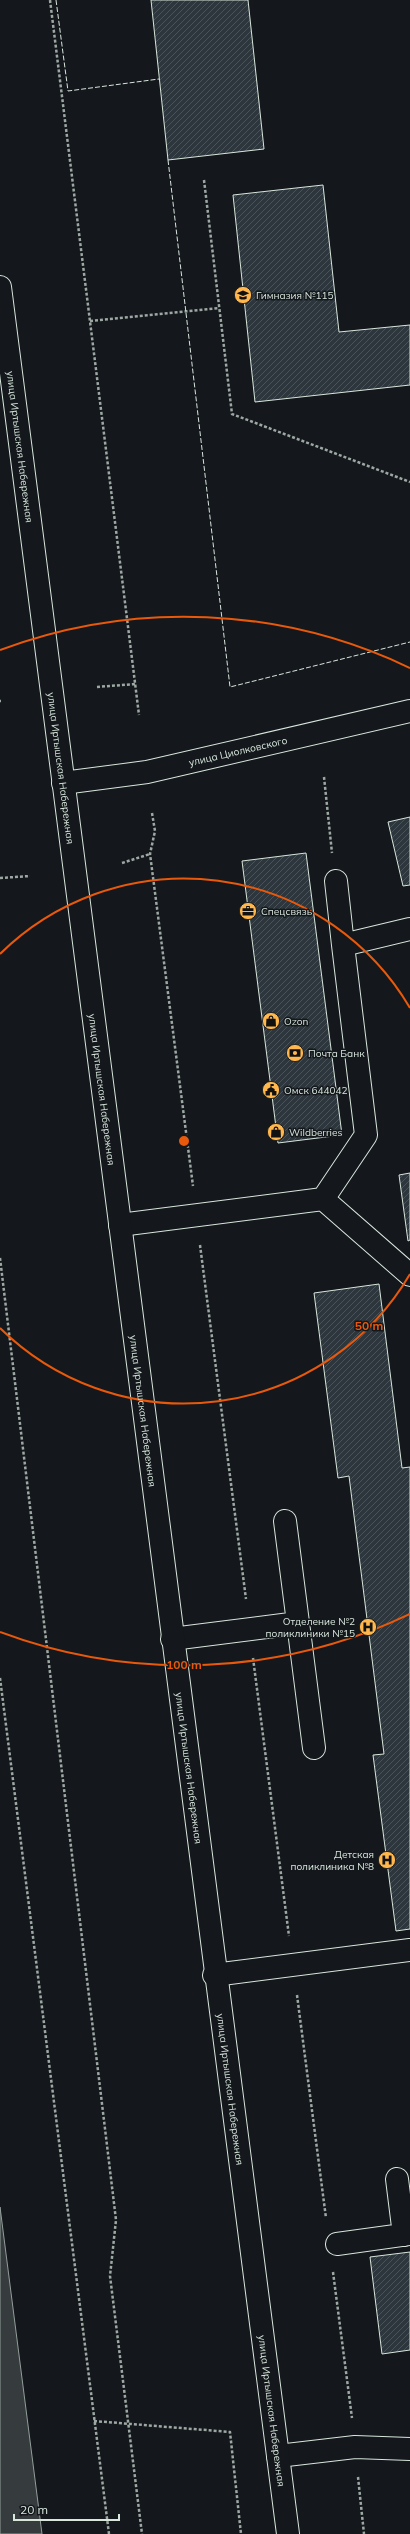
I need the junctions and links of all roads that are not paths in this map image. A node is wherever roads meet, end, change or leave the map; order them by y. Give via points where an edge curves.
1 (0, 287) edge
2 (410, 711) edge
3 (63, 783) junction
4 (336, 881) road end
5 (410, 929) edge
6 (343, 945) junction
7 (323, 1199) junction
8 (120, 1225) junction
9 (410, 1275) edge
10 (285, 1521) dead end
11 (298, 1623) junction
12 (172, 1639) junction
13 (314, 1748) dead end
14 (410, 1950) edge
15 (214, 1975) junction
16 (397, 2179) dead end
17 (407, 2235) edge
18 (337, 2244) dead end
19 (410, 2449) edge
20 (278, 2456) junction
21 (288, 2534) edge

1 - 3 main road, улица Иртышская Набережная
2 - 3 main road, улица Циолковского via 147,772
3 - 8 main road, улица Иртышская Набережная
4 - 6 main road
5 - 6 main road
6 - 7 main road via 366,1135
7 - 8 main road
7 - 9 main road
8 - 12 main road, улица Иртышская Набережная
10 - 11 main road
11 - 12 main road
11 - 13 main road
12 - 15 main road, улица Иртышская Набережная
14 - 15 main road
15 - 20 main road, улица Иртышская Набережная
16 - 17 main road
17 - 18 main road
19 - 20 main road via 355,2447
20 - 21 main road, улица Иртышская Набережная

